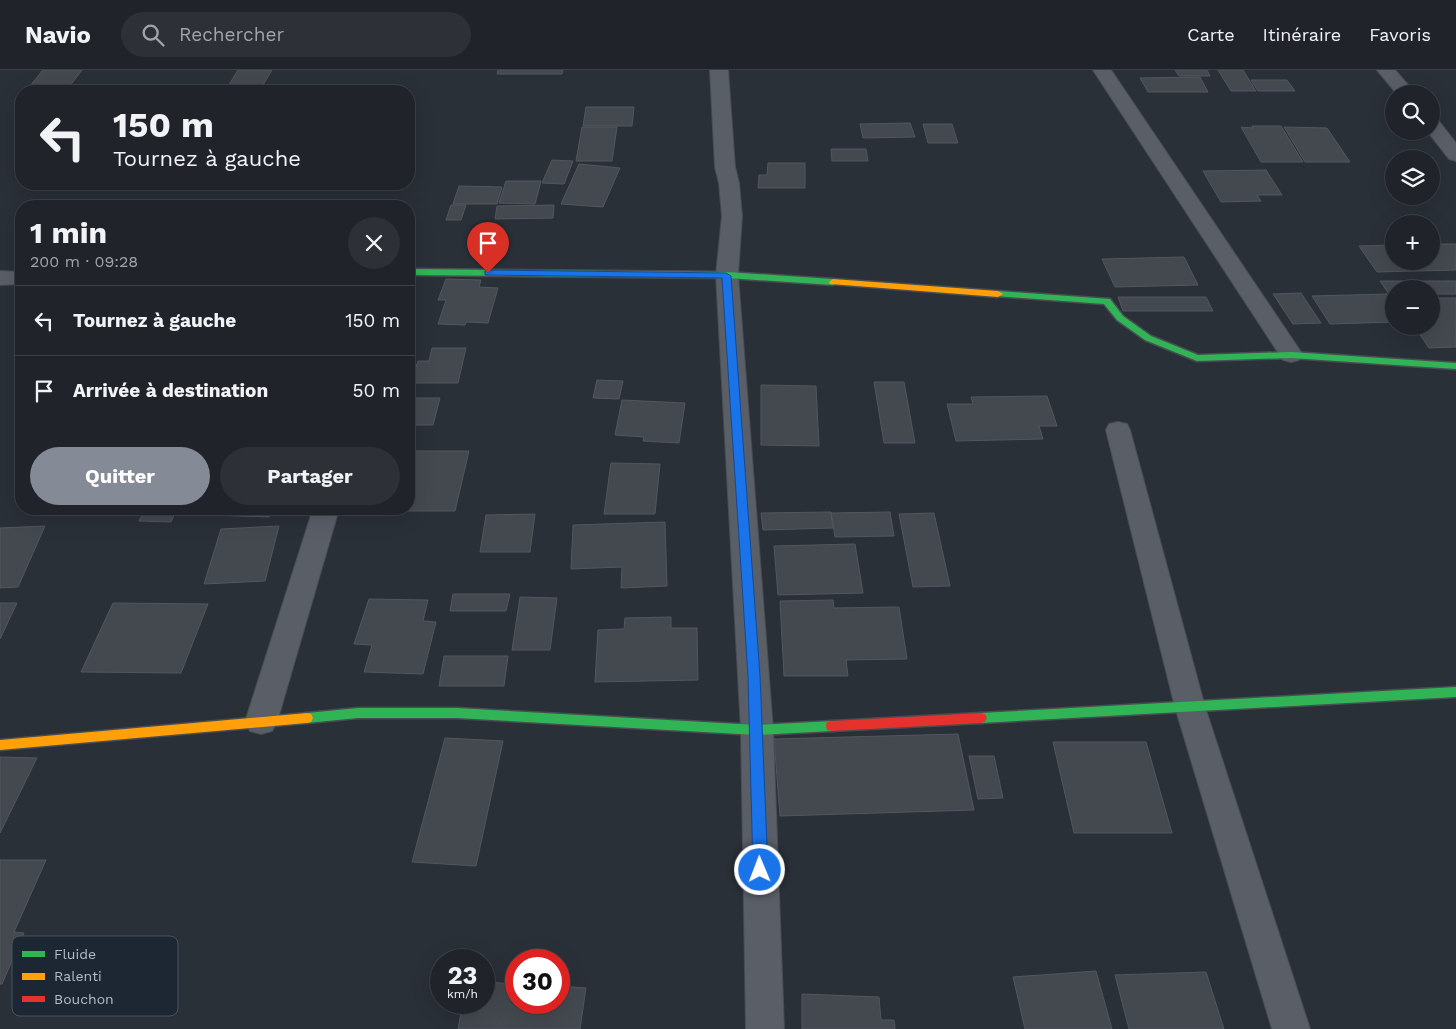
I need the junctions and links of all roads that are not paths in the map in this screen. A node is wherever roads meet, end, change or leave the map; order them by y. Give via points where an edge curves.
1 (720, 70) edge
2 (1102, 70) edge
3 (1386, 70) edge
4 (1399, 85) edge
5 (1443, 132) edge
6 (1456, 155) edge
7 (415, 272) edge
8 (726, 276) junction
9 (0, 278) edge
10 (15, 278) edge
11 (1291, 355) junction
12 (1456, 366) edge
13 (1118, 430) dead end
14 (324, 515) edge
15 (1456, 692) edge
16 (1190, 707) junction
17 (261, 722) junction
18 (757, 730) junction
19 (0, 745) edge
20 (765, 1029) edge
21 (1291, 1029) edge

1 - 8 street via 725,167 732,216
2 - 11 street
3 - 4 street
5 - 6 street
7 - 8 street
8 - 11 street via 1107,301 1120,318 1148,338 1197,358
8 - 18 street
9 - 10 street
11 - 12 street
13 - 16 street
14 - 17 street
15 - 16 street
16 - 18 street
16 - 21 street
17 - 18 street via 358,713 457,712
17 - 19 street
18 - 20 street

